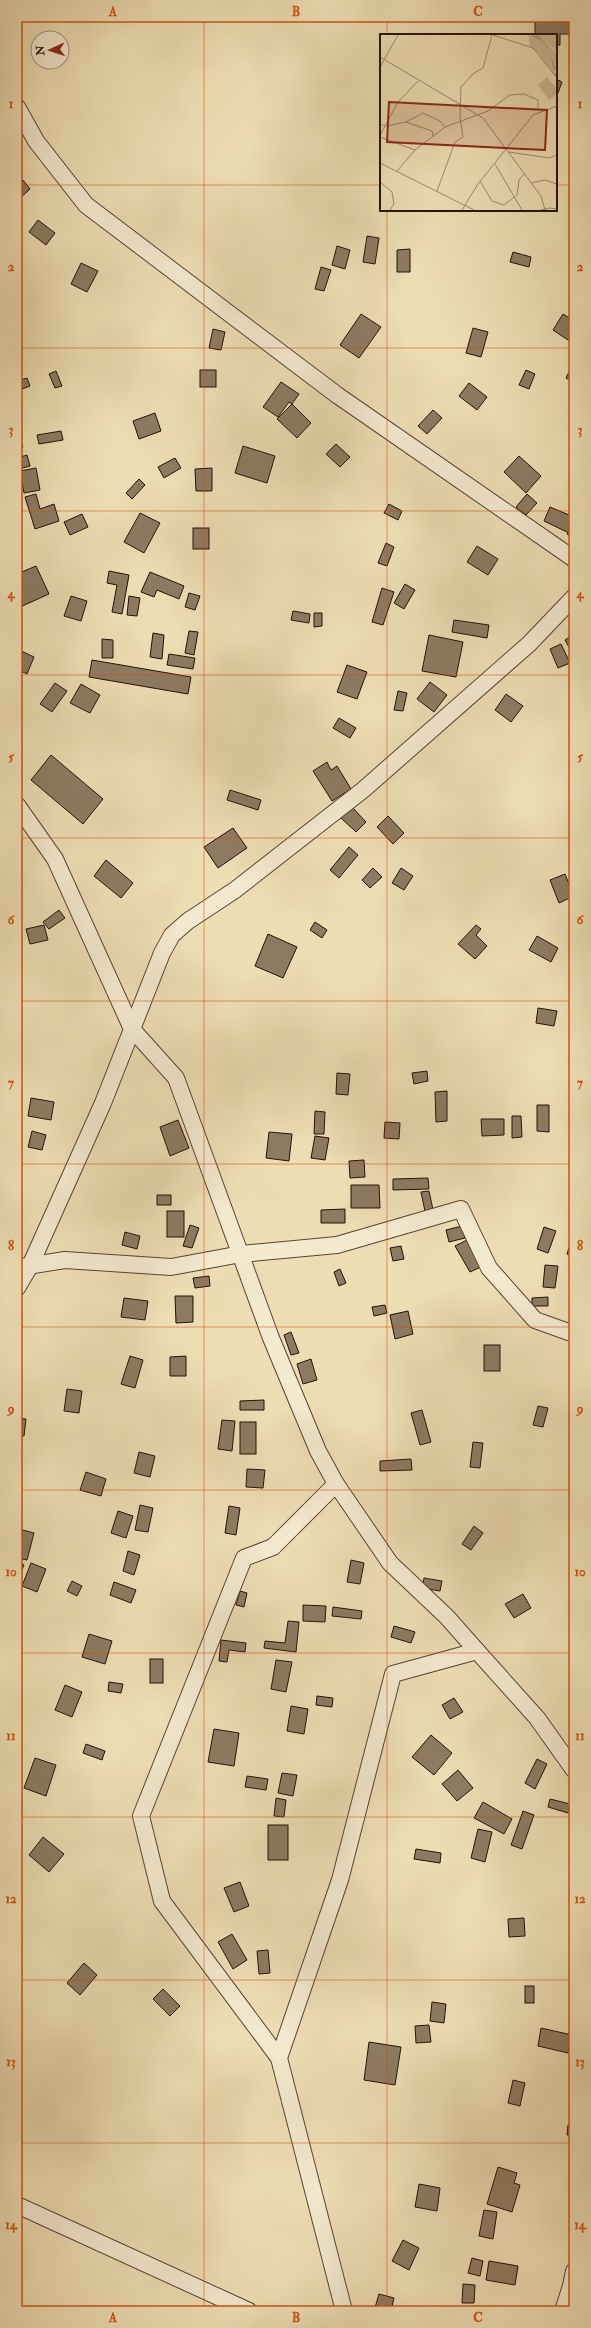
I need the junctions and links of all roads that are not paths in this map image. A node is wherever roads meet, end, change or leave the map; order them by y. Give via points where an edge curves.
1 (17, 107) edge
2 (23, 126) edge
3 (574, 559) edge
4 (574, 597) edge
5 (17, 805) edge
6 (132, 1029) junction
7 (241, 1254) junction
8 (23, 1267) edge
9 (17, 1288) edge
10 (574, 1334) edge
11 (336, 1484) junction
12 (477, 1651) junction
13 (574, 1770) edge
14 (279, 2058) junction
15 (17, 2205) edge
16 (574, 2271) edge
17 (249, 2311) edge
18 (344, 2311) edge
19 (563, 2311) edge

1 - 2 street
2 - 3 street via 86,205 337,395
4 - 6 street via 529,644 363,790 235,890 188,921 172,935 162,953
5 - 6 street via 55,859
6 - 7 street via 176,1078
6 - 8 street via 104,1103
7 - 8 street via 171,1267 65,1260
7 - 10 street via 337,1245 461,1210 489,1268 535,1320
7 - 11 street via 277,1352 318,1451
8 - 9 street
11 - 12 street via 390,1564 447,1617
11 - 14 street via 273,1547 244,1558 141,1816 162,1901
12 - 13 street via 537,1718
12 - 14 street via 393,1674 340,1880
14 - 18 street
15 - 17 street
16 - 19 street via 572,2286

